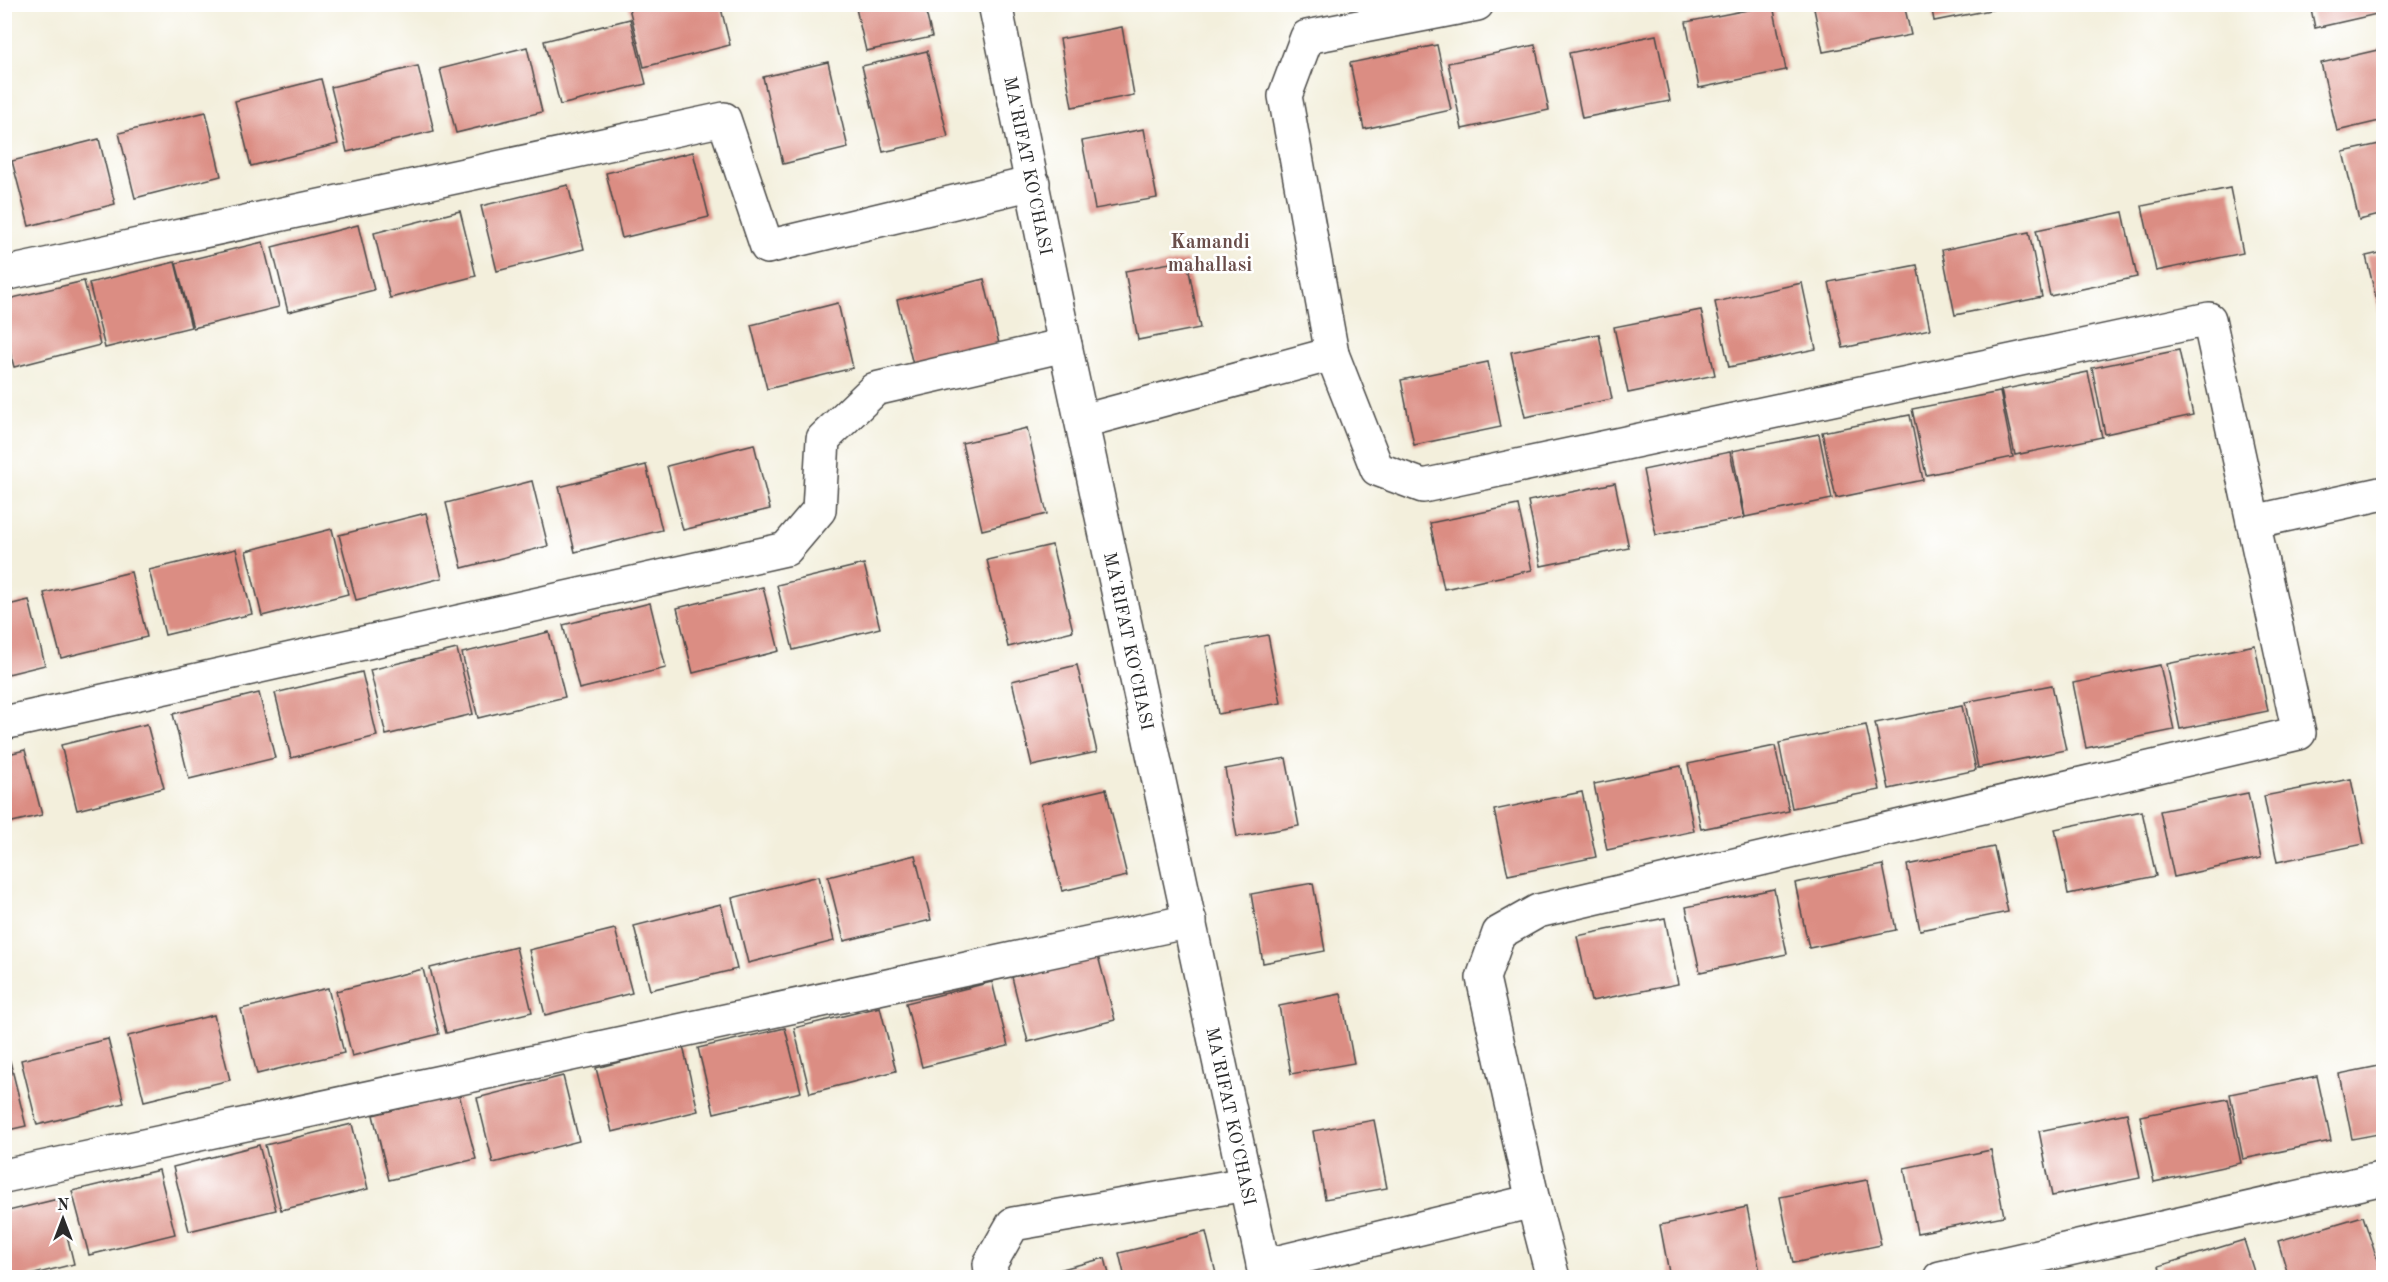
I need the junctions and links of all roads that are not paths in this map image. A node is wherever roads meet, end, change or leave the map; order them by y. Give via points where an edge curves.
1 (995, 4) edge
2 (1478, 4) edge
3 (1033, 183) junction
4 (4, 274) edge
5 (1065, 345) junction
6 (1332, 354) junction
7 (1083, 421) junction
8 (2384, 493) edge
9 (2253, 522) junction
10 (4, 723) edge
11 (1190, 921) junction
12 (4, 1176) edge
13 (2384, 1178) edge
14 (1246, 1184) junction
15 (1533, 1201) junction
16 (1265, 1272) edge
17 (992, 1278) edge
18 (1553, 1278) edge
19 (1940, 1278) edge

1 - 3 street, MA'RIFAT KO'CHASI
2 - 6 street via 1307,37 1284,96
3 - 4 street via 767,247 724,119
3 - 5 street, MA'RIFAT KO'CHASI
5 - 7 street, MA'RIFAT KO'CHASI
5 - 10 street via 875,389 823,439 819,510 786,549
6 - 7 street
6 - 9 street via 1377,470 1423,486 2209,319
7 - 11 street, MA'RIFAT KO'CHASI
8 - 9 street
9 - 15 street via 2299,733 1538,910 1499,933 1483,978
11 - 12 street
11 - 14 street, MA'RIFAT KO'CHASI
13 - 19 street
14 - 16 street, MA'RIFAT KO'CHASI
14 - 17 street via 1013,1224 990,1264
15 - 16 street
15 - 18 street

